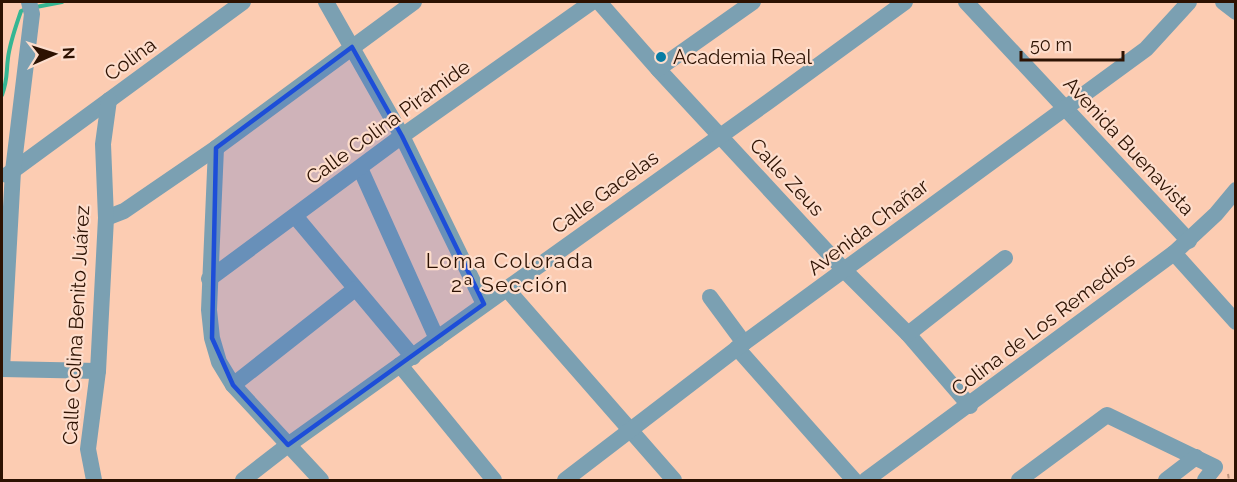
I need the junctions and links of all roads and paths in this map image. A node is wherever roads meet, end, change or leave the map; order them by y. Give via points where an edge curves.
1 (243, 2) edge
2 (326, 2) edge
3 (414, 2) edge
4 (592, 2) edge
5 (599, 2) edge
6 (753, 2) edge
7 (905, 2) edge
8 (966, 2) edge
9 (1189, 2) edge
10 (1223, 2) edge
11 (30, 7) edge
12 (1236, 12) edge
13 (352, 47) junction
14 (658, 69) junction
15 (109, 100) junction
16 (1065, 108) junction
17 (720, 135) junction
18 (402, 136) junction
19 (216, 148) junction
20 (360, 168) junction
21 (7, 176) edge
22 (1236, 190) edge
23 (295, 216) junction
24 (106, 218) junction
25 (1189, 241) junction
26 (1174, 253) junction
27 (1005, 258) dead end
28 (844, 270) junction
29 (209, 279) junction
30 (506, 288) junction
31 (355, 289) junction
32 (710, 297) dead end
33 (484, 304) junction
34 (1236, 322) edge
35 (908, 334) junction
36 (437, 339) junction
37 (740, 346) junction
38 (406, 361) junction
39 (2, 369) edge
40 (98, 371) junction
41 (233, 385) junction
42 (970, 406) junction
43 (630, 431) junction
44 (288, 445) junction
45 (1196, 457) junction
46 (1220, 476) edge
47 (94, 480) edge
48 (243, 480) edge
49 (321, 480) edge
50 (494, 480) edge
51 (565, 480) edge
52 (675, 480) edge
53 (854, 480) edge
54 (866, 480) edge
55 (1019, 480) edge
56 (1166, 480) edge

1 - 15 street, Colina
2 - 13 street
3 - 13 street
4 - 18 street, Calle Colina Pirámide
5 - 14 street, Calle Zeus
6 - 14 street
7 - 17 street, Calle Gacelas
8 - 16 street, Avenida Buenavista
9 - 16 street, Avenida Chañar via 1146,49
10 - 12 street
11 - 21 street
13 - 18 street
13 - 19 street
14 - 17 street, Calle Zeus
15 - 21 street, Colina
15 - 24 street, Calle Colina Benito Juárez via 103,144
16 - 25 street, Avenida Buenavista
16 - 28 street, Avenida Chañar
17 - 28 street, Calle Zeus
17 - 30 street, Calle Gacelas
18 - 20 street, Calle Colina Pirámide
18 - 33 street
19 - 24 street via 124,211
19 - 29 street
20 - 23 street, Calle Colina Pirámide
20 - 36 street
21 - 39 street
22 - 25 street, Colina de Los Remedios
23 - 29 street, Calle Colina Pirámide
23 - 31 street
24 - 40 street, Calle Colina Benito Juárez
25 - 26 street, Colina de Los Remedios
26 - 34 street
26 - 42 street, Colina de Los Remedios
27 - 35 street
28 - 35 street, Calle Zeus
28 - 37 street, Avenida Chañar
29 - 41 street via 212,338 219,362
30 - 33 street, Calle Gacelas
30 - 43 street
31 - 38 street
31 - 41 street
32 - 37 street
33 - 36 street, Calle Gacelas
35 - 42 street, Calle Zeus
36 - 38 street, Calle Gacelas
37 - 43 street, Avenida Chañar
37 - 53 street
38 - 44 street, Calle Gacelas
38 - 50 street
39 - 40 street
40 - 47 street, Calle Colina Benito Juárez via 88,448
41 - 44 street
42 - 54 street, Colina de Los Remedios
43 - 51 street, Avenida Chañar
43 - 52 street
44 - 48 street, Calle Gacelas
44 - 49 street
45 - 46 street
45 - 55 street via 1107,415
45 - 56 street

